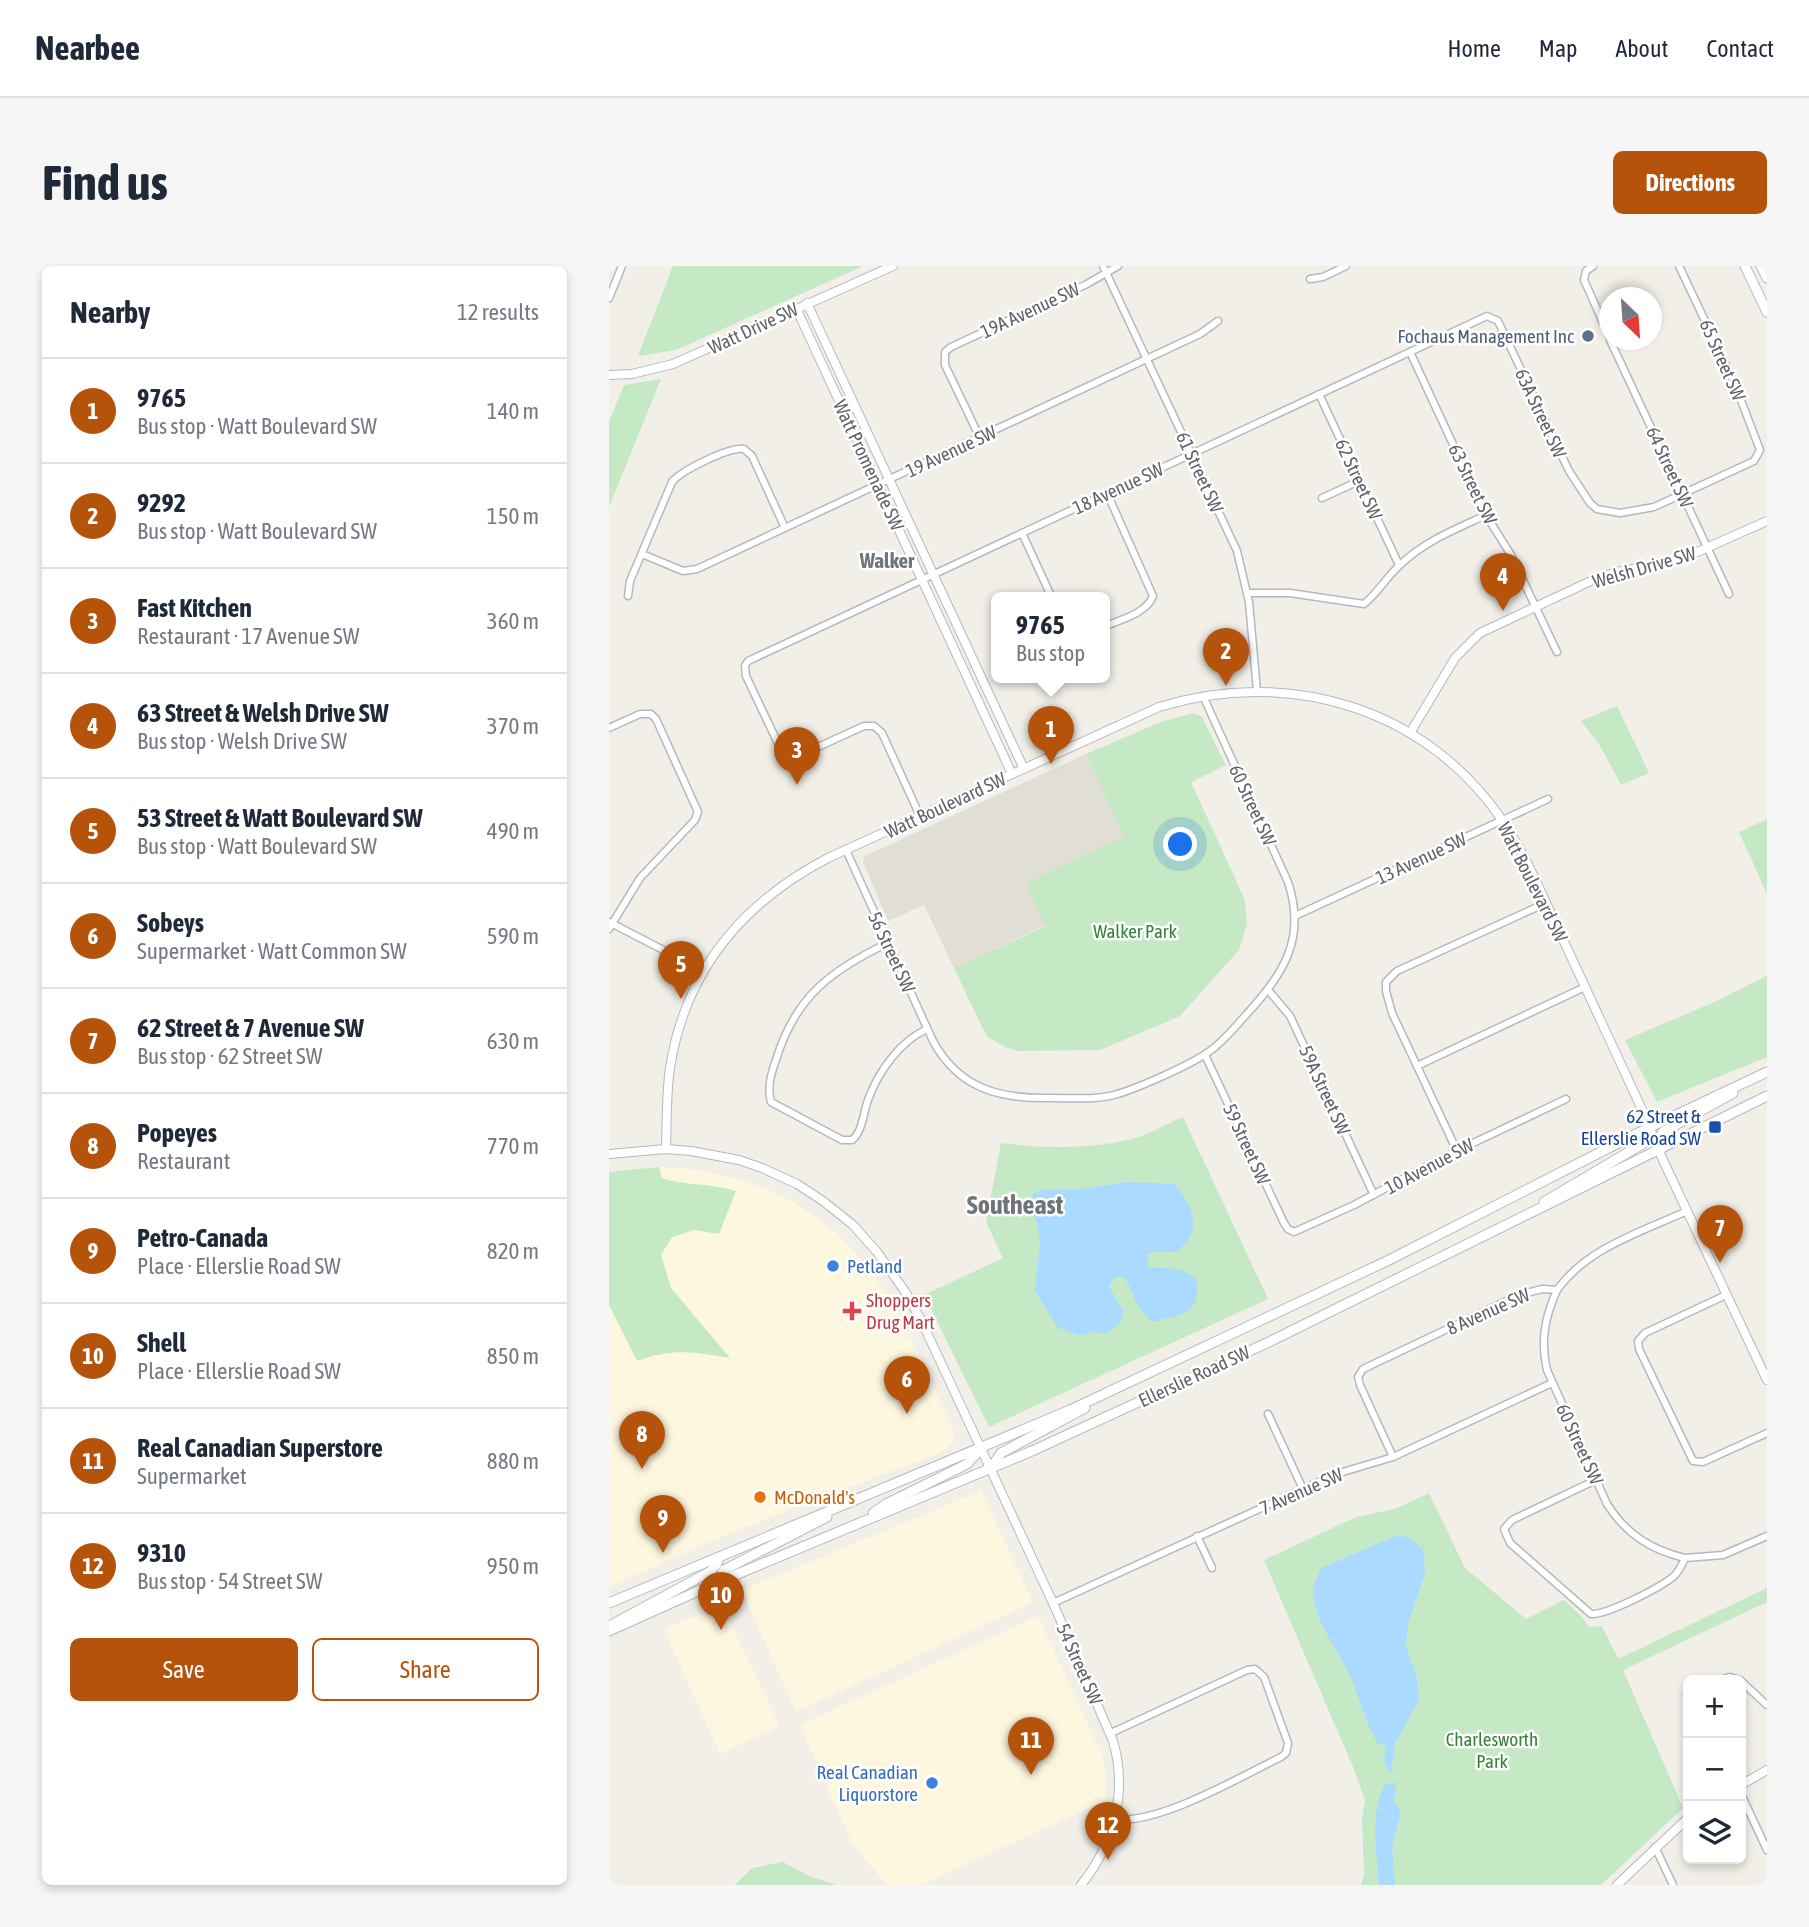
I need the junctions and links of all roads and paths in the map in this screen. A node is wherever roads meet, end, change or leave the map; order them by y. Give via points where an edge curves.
1 (622, 266) edge
2 (893, 266) edge
3 (1103, 266) edge
4 (1118, 266) edge
5 (1346, 266) edge
6 (1593, 266) edge
7 (1679, 266) edge
8 (1745, 266) edge
9 (1761, 266) edge
10 (1107, 273) junction
11 (1767, 278) edge
12 (1310, 279) dead end
13 (609, 298) edge
14 (807, 303) junction
15 (796, 308) junction
16 (1767, 312) edge
17 (1599, 316) edge
18 (1493, 317) joint
19 (1218, 321) dead end
20 (1615, 350) edge
21 (1410, 352) junction
22 (1147, 359) junction
23 (609, 375) edge
24 (1319, 394) junction
25 (980, 438) junction
26 (1191, 453) junction
27 (889, 480) junction
28 (1359, 481) junction
29 (879, 485) junction
30 (1107, 493) junction
31 (1683, 495) junction
32 (1322, 498) dead end
33 (1486, 515) junction
34 (1767, 521) edge
35 (785, 528) junction
36 (1022, 533) junction
37 (1708, 548) junction
38 (642, 554) junction
39 (1399, 565) junction
40 (933, 574) junction
41 (923, 579) junction
42 (1049, 592) edge
43 (1248, 593) junction
44 (1729, 594) dead end
45 (628, 596) dead end
46 (1536, 606) junction
47 (1110, 624) edge
48 (1557, 652) dead end
49 (1257, 691) junction
50 (1203, 696) junction
51 (609, 728) edge
52 (1410, 733) junction
53 (1024, 769) junction
54 (1012, 774) junction
55 (1548, 799) dead end
56 (920, 816) junction
57 (1502, 820) junction
58 (846, 850) junction
59 (1546, 903) junction
60 (1295, 916) junction
61 (610, 924) edge
62 (888, 943) junction
63 (704, 971) junction
64 (1585, 988) junction
65 (1268, 990) junction
66 (927, 1029) junction
67 (1205, 1055) junction
68 (1417, 1066) junction
69 (1767, 1072) edge
70 (1755, 1078) junction
71 (1767, 1096) edge
72 (1566, 1099) dead end
73 (1650, 1128) junction
74 (666, 1149) junction
75 (1657, 1149) junction
76 (1457, 1151) junction
77 (609, 1154) edge
78 (1374, 1195) junction
79 (1687, 1211) junction
80 (1513, 1223) junction
81 (1291, 1231) joint
82 (1557, 1290) junction
83 (1726, 1295) junction
84 (1767, 1380) edge
85 (1552, 1383) junction
86 (1109, 1392) junction
87 (1268, 1414) dead end
88 (1767, 1433) edge
89 (981, 1448) junction
90 (1393, 1457) junction
91 (991, 1468) junction
92 (1596, 1480) junction
93 (1303, 1489) junction
94 (849, 1503) junction
95 (856, 1524) junction
96 (1196, 1536) junction
97 (1767, 1536) edge
98 (719, 1557) junction
99 (1685, 1558) junction
100 (1212, 1568) dead end
101 (716, 1583) junction
102 (609, 1603) edge
103 (1052, 1603) junction
104 (609, 1629) edge
105 (1746, 1687) edge
106 (1767, 1705) edge
107 (1111, 1733) junction
108 (1767, 1770) edge
109 (1746, 1782) edge
110 (1744, 1801) edge
111 (1115, 1819) junction
112 (1683, 1822) edge
113 (1655, 1847) junction
114 (1767, 1850) edge
115 (1081, 1885) edge
116 (1617, 1885) edge
117 (1674, 1885) edge

1 - 13 street
2 - 14 street, Watt Drive SW
3 - 10 street, 61 Street SW
4 - 10 street, 19A Avenue SW
5 - 12 street
6 - 17 street, 64 Street SW via 1584,274 1585,287
7 - 31 street, 65 Street SW via 1760,447 1754,461
8 - 16 main road
9 - 11 main road
10 - 22 street, 61 Street SW
10 - 25 street, 19A Avenue SW via 951,347 944,355
14 - 15 street, Watt Drive SW
14 - 27 street, Watt Promenade SW
15 - 23 street, Watt Drive SW via 673,364
15 - 29 street, Watt Promenade SW
18 - 21 street, 18 Avenue SW via 1483,317
18 - 31 street, 63A Street SW via 1569,471 1593,506 1633,512
19 - 22 street, 19 Avenue SW
20 - 31 street, 64 Street SW
21 - 24 street, 18 Avenue SW
21 - 33 street, 63 Street SW
22 - 25 street, 19 Avenue SW
22 - 26 street, 61 Street SW
24 - 26 street, 18 Avenue SW
24 - 28 street, 62 Street SW
25 - 27 street, 19 Avenue SW
26 - 30 street, 18 Avenue SW
26 - 43 street, 61 Street SW via 1237,551
27 - 29 street, 19 Avenue SW
27 - 40 street, Watt Promenade SW
28 - 32 street
28 - 39 street, 62 Street SW
29 - 35 street, 19 Avenue SW
29 - 41 street, Watt Promenade SW
30 - 36 street, 18 Avenue SW
30 - 47 street via 1153,596 1144,609
31 - 37 street, 64 Street SW
33 - 39 street via 1431,541
33 - 46 street, 63 Street SW
34 - 37 street, Welsh Drive SW
35 - 38 street, 19 Avenue SW via 690,571
35 - 38 street via 753,459 744,449 733,449 671,482
36 - 40 street, 18 Avenue SW
36 - 42 street
37 - 44 street, 64 Street SW
37 - 46 street, Welsh Drive SW via 1668,564 1606,575
38 - 45 street
39 - 43 street via 1361,605 1290,593
40 - 41 street, 18 Avenue SW
40 - 53 street, Watt Promenade SW
41 - 54 street, Watt Promenade SW
41 - 56 street, 18 Avenue SW via 751,659 745,666 779,748 789,757 863,726 874,726 882,733
43 - 49 street, 61 Street SW
46 - 48 street, 63 Street SW
46 - 52 street, Welsh Drive SW via 1480,633 1463,648
49 - 50 street, Watt Boulevard SW
49 - 52 street, Watt Boulevard SW via 1323,698
50 - 53 street, Watt Boulevard SW via 1146,712
50 - 60 street, 60 Street SW via 1288,882
51 - 61 street via 640,714 656,719 697,815 641,878
52 - 57 street, Watt Boulevard SW via 1462,774
53 - 54 street, Watt Boulevard SW
54 - 56 street, Watt Boulevard SW
55 - 57 street, 13 Avenue SW
56 - 58 street, Watt Boulevard SW
57 - 59 street, Watt Boulevard SW
57 - 60 street, 13 Avenue SW
58 - 62 street, 56 Street SW
58 - 63 street, Watt Boulevard SW via 793,878 759,903 729,934
59 - 64 street, Watt Boulevard SW
59 - 68 street via 1387,979 1389,1003
60 - 65 street, 60 Street SW via 1288,959
61 - 63 street
62 - 66 street, 56 Street SW
62 - 66 street via 837,971 802,1006 777,1054 771,1102 842,1140 852,1140 883,1070 905,1044
63 - 74 street, Watt Boulevard SW via 676,1037 668,1086
64 - 68 street
64 - 73 street, Watt Boulevard SW
65 - 67 street, 60 Street SW
65 - 78 street, 59A Street SW via 1290,1016
66 - 67 street, 56 Street SW via 953,1069 976,1085 1028,1099 1114,1095
67 - 81 street, 59 Street SW
68 - 76 street
69 - 70 main road, Ellerslie Road SW
70 - 73 main road, Ellerslie Road SW
70 - 75 main road via 1664,1132
71 - 75 main road, Ellerslie Road SW
72 - 76 street, 10 Avenue SW
73 - 75 street, Watt Boulevard SW
73 - 80 main road via 1644,1143
73 - 86 main road, Ellerslie Road SW via 1389,1260
74 - 77 street, 54 Street SW
74 - 89 street, 54 Street SW via 702,1152 762,1168 810,1192 853,1226 882,1258 912,1303
75 - 79 street
75 - 80 main road, Ellerslie Road SW
76 - 78 street, 10 Avenue SW
78 - 81 street, 10 Avenue SW via 1300,1231
79 - 82 street, 8 Avenue SW via 1593,1255
79 - 83 street
80 - 91 main road, Ellerslie Road SW via 1271,1341
82 - 85 street, 60 Street SW via 1543,1337
82 - 90 street, 8 Avenue SW via 1519,1296 1359,1374
83 - 84 street
83 - 88 street via 1644,1333 1639,1349 1690,1458 1696,1462
85 - 90 street, 7 Avenue SW
85 - 92 street, 60 Street SW
86 - 89 main road, Ellerslie Road SW
86 - 91 main road via 1079,1413 1001,1453
87 - 93 street
89 - 91 street, 54 Street SW
89 - 94 main road, Ellerslie Road SW
89 - 95 main road via 968,1464
90 - 93 street, 7 Avenue SW via 1343,1471
91 - 95 main road, Ellerslie Road SW
91 - 103 street, 54 Street SW
92 - 99 street, 60 Street SW via 1629,1532 1656,1549
92 - 99 street via 1512,1520 1504,1529 1510,1543 1587,1612 1595,1614 1666,1582
93 - 96 street, 7 Avenue SW
94 - 98 main road, Ellerslie Road SW
94 - 101 main road via 724,1570
95 - 101 main road, Ellerslie Road SW
96 - 100 street
96 - 103 street, 7 Avenue SW
97 - 99 street via 1723,1555
98 - 102 main road, Ellerslie Road SW
98 - 104 main road via 711,1571 624,1616
101 - 104 main road, Ellerslie Road SW
103 - 107 street, 54 Street SW
105 - 106 street
107 - 111 street, 54 Street SW via 1120,1776
107 - 111 street via 1258,1670 1288,1739 1288,1750 1281,1757 1162,1813 1134,1821
108 - 109 street
110 - 114 street
111 - 115 street, 54 Street SW via 1102,1853
112 - 113 street
113 - 116 street
113 - 117 street

